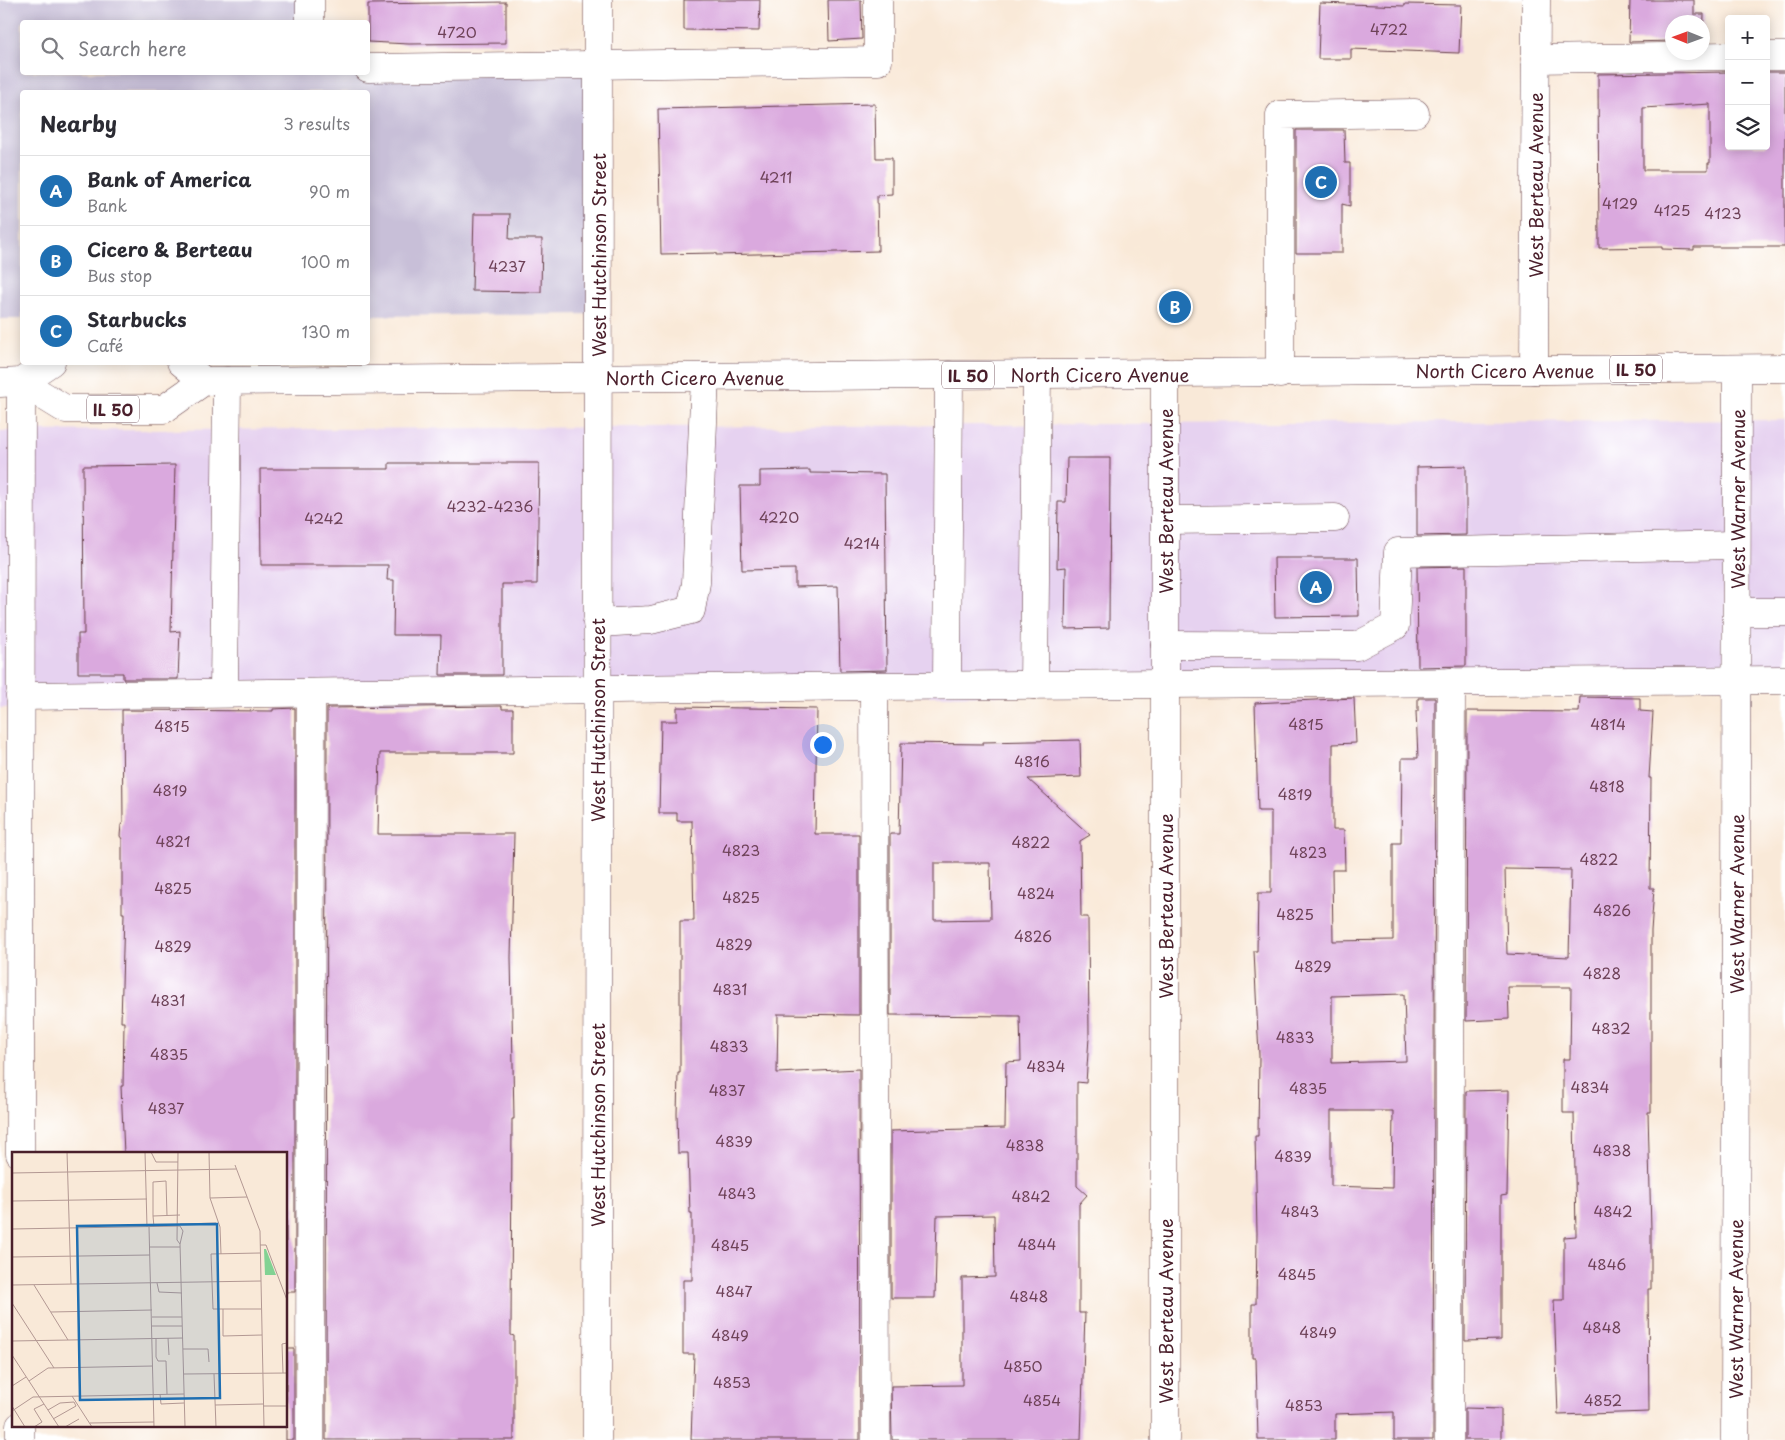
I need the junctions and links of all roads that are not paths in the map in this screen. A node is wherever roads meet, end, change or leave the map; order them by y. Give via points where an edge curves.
1 (310, 0) edge
2 (598, 0) edge
3 (878, 0) edge
4 (1536, 0) edge
5 (310, 20) edge
6 (1725, 56) edge
7 (1770, 56) edge
8 (1785, 56) edge
9 (1535, 59) junction
10 (598, 64) junction
11 (370, 68) edge
12 (1416, 113) dead end
13 (45, 365) edge
14 (187, 365) edge
15 (1737, 368) junction
16 (1785, 368) edge
17 (1534, 370) junction
18 (1165, 373) junction
19 (1037, 374) junction
20 (1280, 374) junction
21 (949, 375) junction
22 (705, 377) junction
23 (598, 378) junction
24 (216, 381) junction
25 (10, 383) edge
26 (1335, 518) dead end
27 (1165, 520) junction
28 (1736, 545) junction
29 (1736, 612) junction
30 (1785, 612) edge
31 (598, 623) junction
32 (1165, 645) junction
33 (10, 652) edge
34 (1785, 680) edge
35 (1736, 681) junction
36 (1451, 682) junction
37 (1165, 684) junction
38 (947, 685) junction
39 (1034, 685) junction
40 (874, 686) junction
41 (598, 689) junction
42 (311, 692) junction
43 (224, 693) junction
44 (14, 710) edge
45 (20, 1152) edge
46 (310, 1440) edge
47 (597, 1440) edge
48 (876, 1440) edge
49 (1165, 1440) edge
50 (1450, 1440) edge
51 (1735, 1440) edge

1 - 5 street
2 - 10 street, West Hutchinson Street
3 - 10 street via 878,61
4 - 9 street, West Berteau Avenue
6 - 9 street
7 - 8 street
9 - 17 street, West Berteau Avenue
10 - 11 street
10 - 23 street, West Hutchinson Street
12 - 20 street via 1280,115
13 - 25 street
14 - 24 street
15 - 16 street, North Cicero Avenue / IL 50
15 - 17 street, North Cicero Avenue / IL 50
15 - 28 street, West Warner Avenue
17 - 20 street, North Cicero Avenue / IL 50
18 - 19 street, North Cicero Avenue / IL 50
18 - 20 street, North Cicero Avenue / IL 50
18 - 27 street, West Berteau Avenue
19 - 21 street, North Cicero Avenue / IL 50
19 - 39 street
21 - 22 street, North Cicero Avenue / IL 50
21 - 38 street
22 - 23 street, North Cicero Avenue / IL 50
22 - 31 street via 696,574 691,610 651,620
23 - 24 street, North Cicero Avenue / IL 50
23 - 31 street, West Hutchinson Street
24 - 25 street, IL 50 via 164,409 65,409
24 - 43 street
25 - 33 street
26 - 27 street
27 - 32 street, West Berteau Avenue
28 - 29 street, West Warner Avenue
28 - 32 street via 1398,552 1395,626 1357,646
29 - 30 street
29 - 35 street, West Warner Avenue
31 - 41 street, West Hutchinson Street
32 - 37 street, West Berteau Avenue
33 - 44 street
34 - 35 street
35 - 36 street
35 - 51 street, West Warner Avenue
36 - 37 street
36 - 50 street
37 - 39 street
37 - 49 street, West Berteau Avenue
38 - 39 street
38 - 40 street
40 - 41 street
40 - 48 street
41 - 42 street
41 - 47 street, West Hutchinson Street
42 - 43 street
42 - 46 street
43 - 44 street
44 - 45 street

